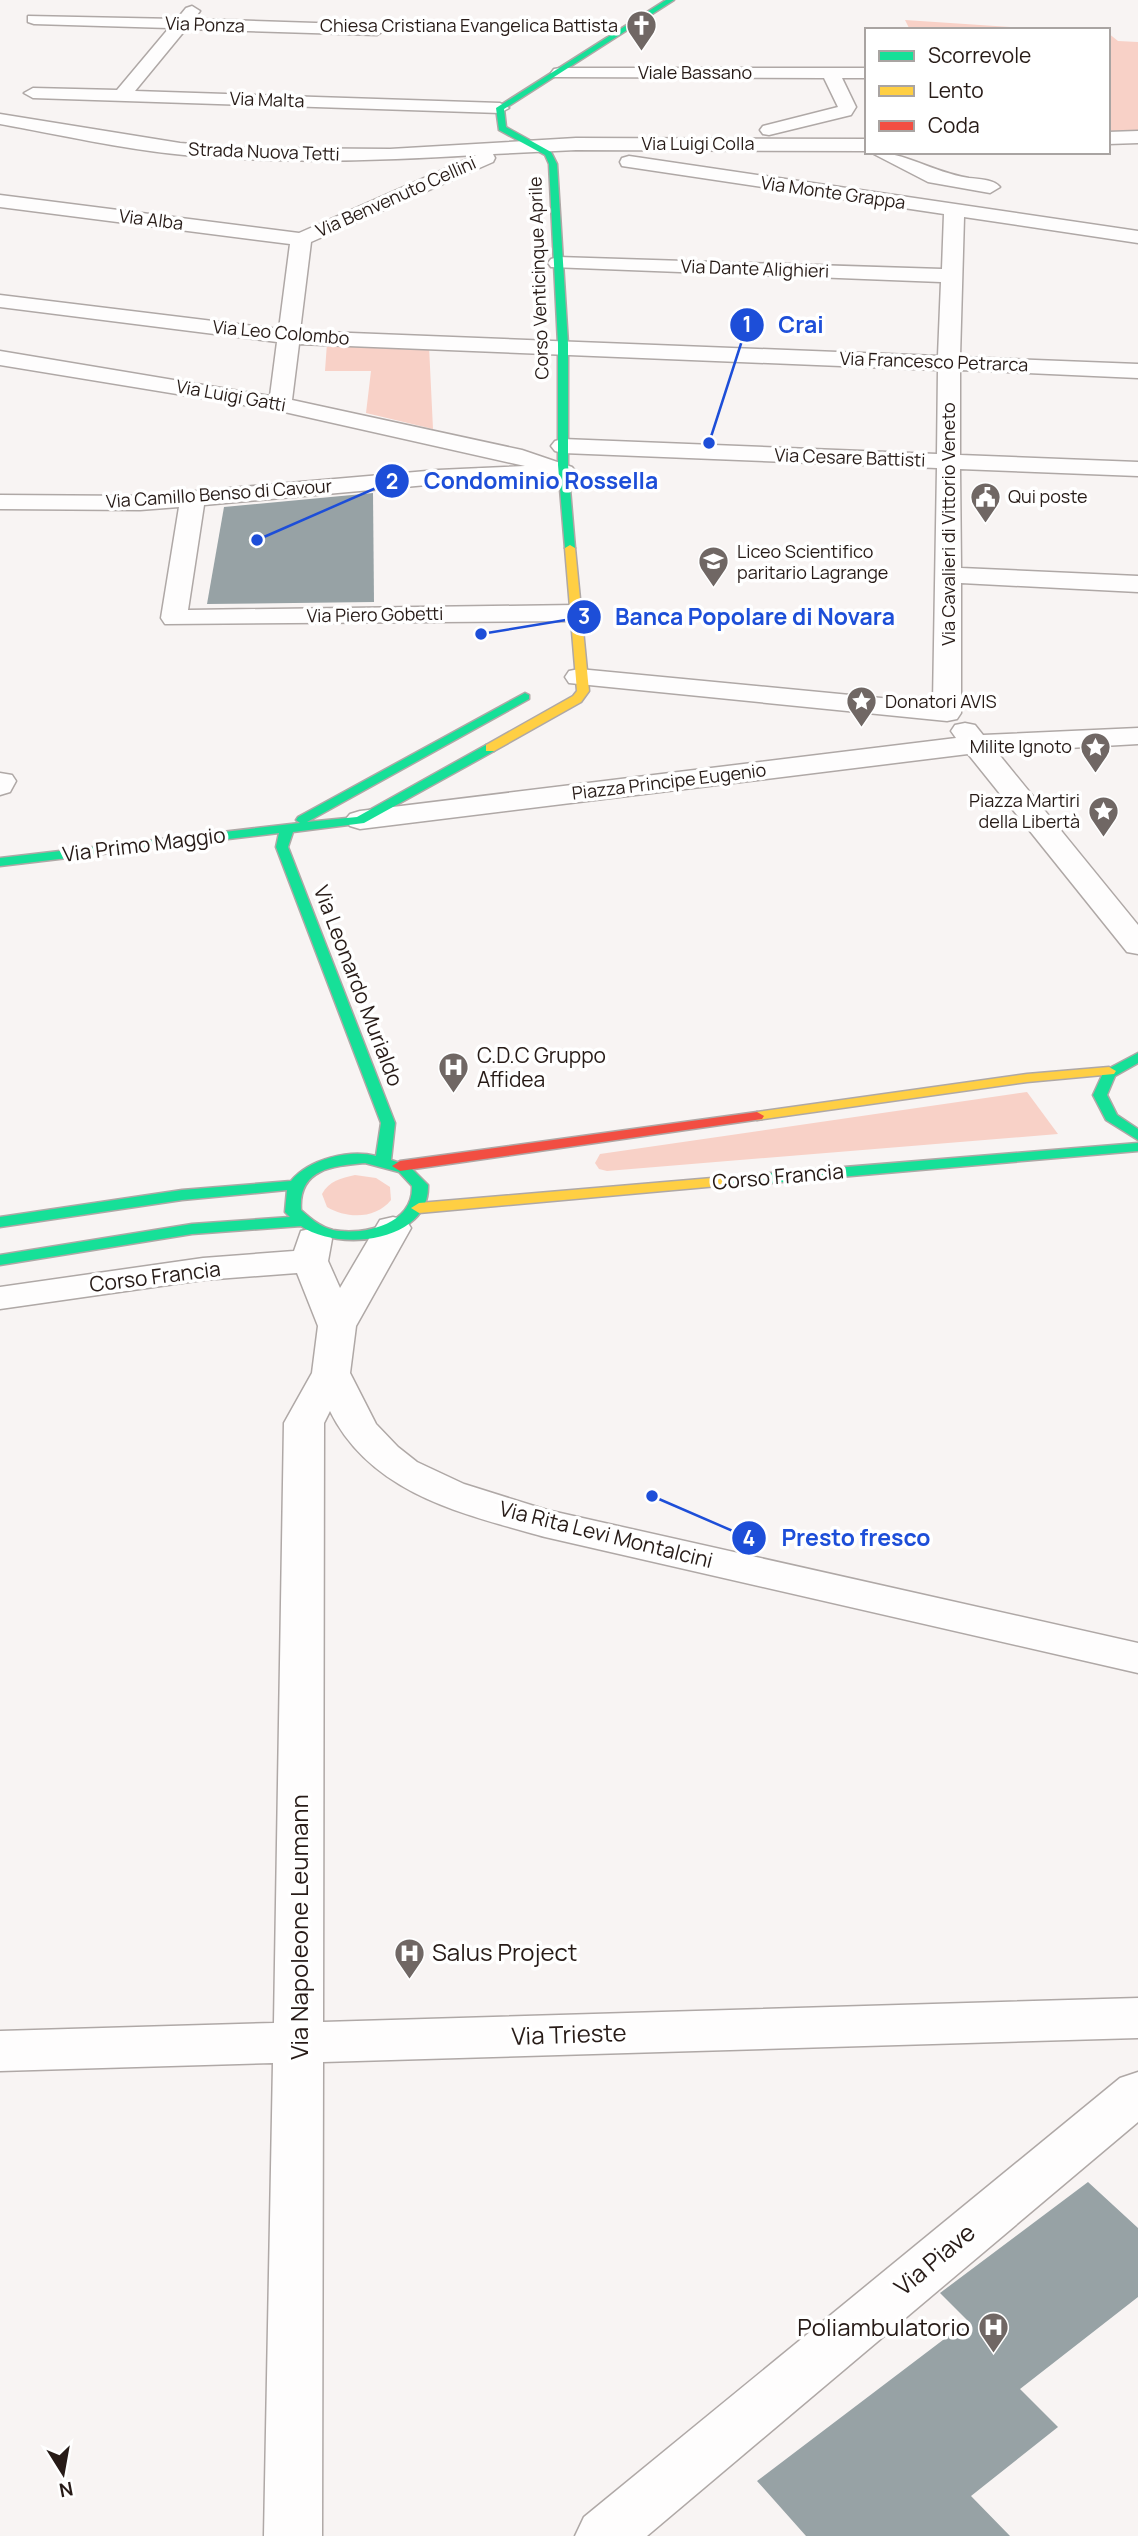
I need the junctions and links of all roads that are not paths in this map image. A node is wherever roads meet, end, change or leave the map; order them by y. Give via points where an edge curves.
1 (200, 0) edge
2 (671, 0) edge
3 (34, 19) dead end
4 (182, 25) junction
5 (377, 30) dead end
6 (560, 73) junction
7 (865, 73) edge
8 (831, 74) junction
9 (33, 93) dead end
10 (123, 94) junction
11 (500, 108) junction
12 (0, 119) edge
13 (1138, 137) edge
14 (1110, 138) edge
15 (751, 144) junction
16 (529, 145) junction
17 (865, 145) edge
18 (883, 154) edge
19 (990, 187) dead end
20 (0, 201) edge
21 (954, 210) junction
22 (1138, 237) edge
23 (301, 239) junction
24 (558, 262) junction
25 (952, 276) junction
26 (0, 301) edge
27 (290, 337) junction
28 (563, 348) junction
29 (0, 358) edge
30 (949, 363) junction
31 (1138, 371) edge
32 (280, 404) junction
33 (453, 442) junction
34 (563, 446) junction
35 (951, 462) junction
36 (1138, 469) edge
37 (564, 472) junction
38 (450, 476) junction
39 (193, 498) junction
40 (0, 502) edge
41 (949, 575) junction
42 (1138, 584) edge
43 (576, 613) junction
44 (574, 678) junction
45 (545, 686) dead end
46 (947, 713) junction
47 (1138, 736) edge
48 (978, 744) junction
49 (360, 820) junction
50 (287, 829) junction
51 (0, 862) edge
52 (1138, 945) edge
53 (1138, 1057) edge
54 (1110, 1071) junction
55 (1138, 1136) edge
56 (1138, 1147) edge
57 (383, 1161) junction
58 (400, 1166) junction
59 (294, 1185) junction
60 (406, 1218) junction
61 (0, 1222) edge
62 (309, 1237) junction
63 (0, 1260) edge
64 (0, 1298) edge
65 (337, 1326) junction
66 (331, 1373) junction
67 (1138, 1658) edge
68 (1138, 2018) edge
69 (299, 2042) junction
70 (0, 2051) edge
71 (1138, 2093) edge
72 (293, 2536) edge
73 (604, 2536) edge

1 - 4 street
2 - 6 street
3 - 4 street, Via Ponza
4 - 5 street, Via Ponza
4 - 10 street
6 - 8 street, Viale Bassano
6 - 11 street
7 - 8 street, Viale Bassano
8 - 15 street via 848,107 845,111 786,123 759,135
9 - 10 street, Via Malta
10 - 11 street, Via Malta
11 - 16 street, Corso Venticinque Aprile via 502,128
12 - 16 street, Strada Nuova Tetti via 180,149 242,154 390,155
13 - 14 street
15 - 16 street, Via Luigi Colla
15 - 17 street, Via Luigi Colla
16 - 21 street, Via Monte Grappa
16 - 23 street, Via Benvenuto Cellini via 488,157
16 - 24 street, Corso Venticinque Aprile via 548,155 553,164
18 - 19 street via 935,178
20 - 23 street, Via Alba
21 - 22 street, Via Monte Grappa
21 - 25 street, Via Cavalieri di Vittorio Veneto
23 - 27 street, Via Benvenuto Cellini
24 - 25 street, Via Dante Alighieri
24 - 28 street, Corso Venticinque Aprile
25 - 30 street, Via Cavalieri di Vittorio Veneto
26 - 27 street, Via Leo Colombo
27 - 28 street, Via Leo Colombo
27 - 32 street, Via Benvenuto Cellini
28 - 30 street, Via Francesco Petrarca
28 - 34 street, Corso Venticinque Aprile
29 - 32 street, Via Luigi Gatti
30 - 31 street, Via Francesco Petrarca
30 - 35 street, Via Cavalieri di Vittorio Veneto
32 - 33 street, Via Luigi Gatti
33 - 37 street, Via Luigi Gatti via 522,457
33 - 38 street
34 - 35 street, Via Cesare Battisti
34 - 37 street, Corso Venticinque Aprile
35 - 36 street, Via Cesare Battisti
35 - 41 street, Via Cavalieri di Vittorio Veneto
37 - 38 street, Via Camillo Benso di Cavour
37 - 43 street, Corso Venticinque Aprile
38 - 39 street, Via Camillo Benso di Cavour
39 - 40 street, Via Camillo Benso di Cavour via 140,503
39 - 43 street, Via Piero Gobetti via 174,618
41 - 42 street
41 - 46 street, Via Cavalieri di Vittorio Veneto
43 - 44 street, Corso Venticinque Aprile
44 - 46 street
44 - 49 street, Piazza Principe Eugenio via 583,691 577,699
45 - 50 street
46 - 48 street
47 - 48 street
48 - 49 street, Piazza Principe Eugenio
48 - 52 street
49 - 50 street, Piazza Principe Eugenio
50 - 51 street, Via Primo Maggio
50 - 57 street, Via Leonardo Murialdo via 282,847 388,1124
53 - 54 street
54 - 55 street via 1100,1086 1100,1102 1111,1119
54 - 58 street via 1027,1078
56 - 60 street, Corso Francia
57 - 58 street
57 - 59 street via 332,1162 304,1174
58 - 60 street via 412,1174 423,1196
59 - 61 street via 183,1195
59 - 62 street via 290,1204
60 - 62 street, Corso Francia via 351,1236
60 - 65 street, Via Napoleone Leumann
62 - 63 street, Corso Francia via 192,1229
62 - 64 street, Corso Francia via 203,1269
62 - 65 street, Via Napoleone Leumann
65 - 66 street, Via Napoleone Leumann
66 - 67 street, Via Rita Levi Montalcini via 366,1440 405,1472 460,1497 545,1523
66 - 69 street, Via Napoleone Leumann via 304,1423
68 - 69 street, Via Trieste
69 - 70 street, Via Trieste
69 - 72 street, Via Napoleone Leumann
71 - 73 street, Via Piave

